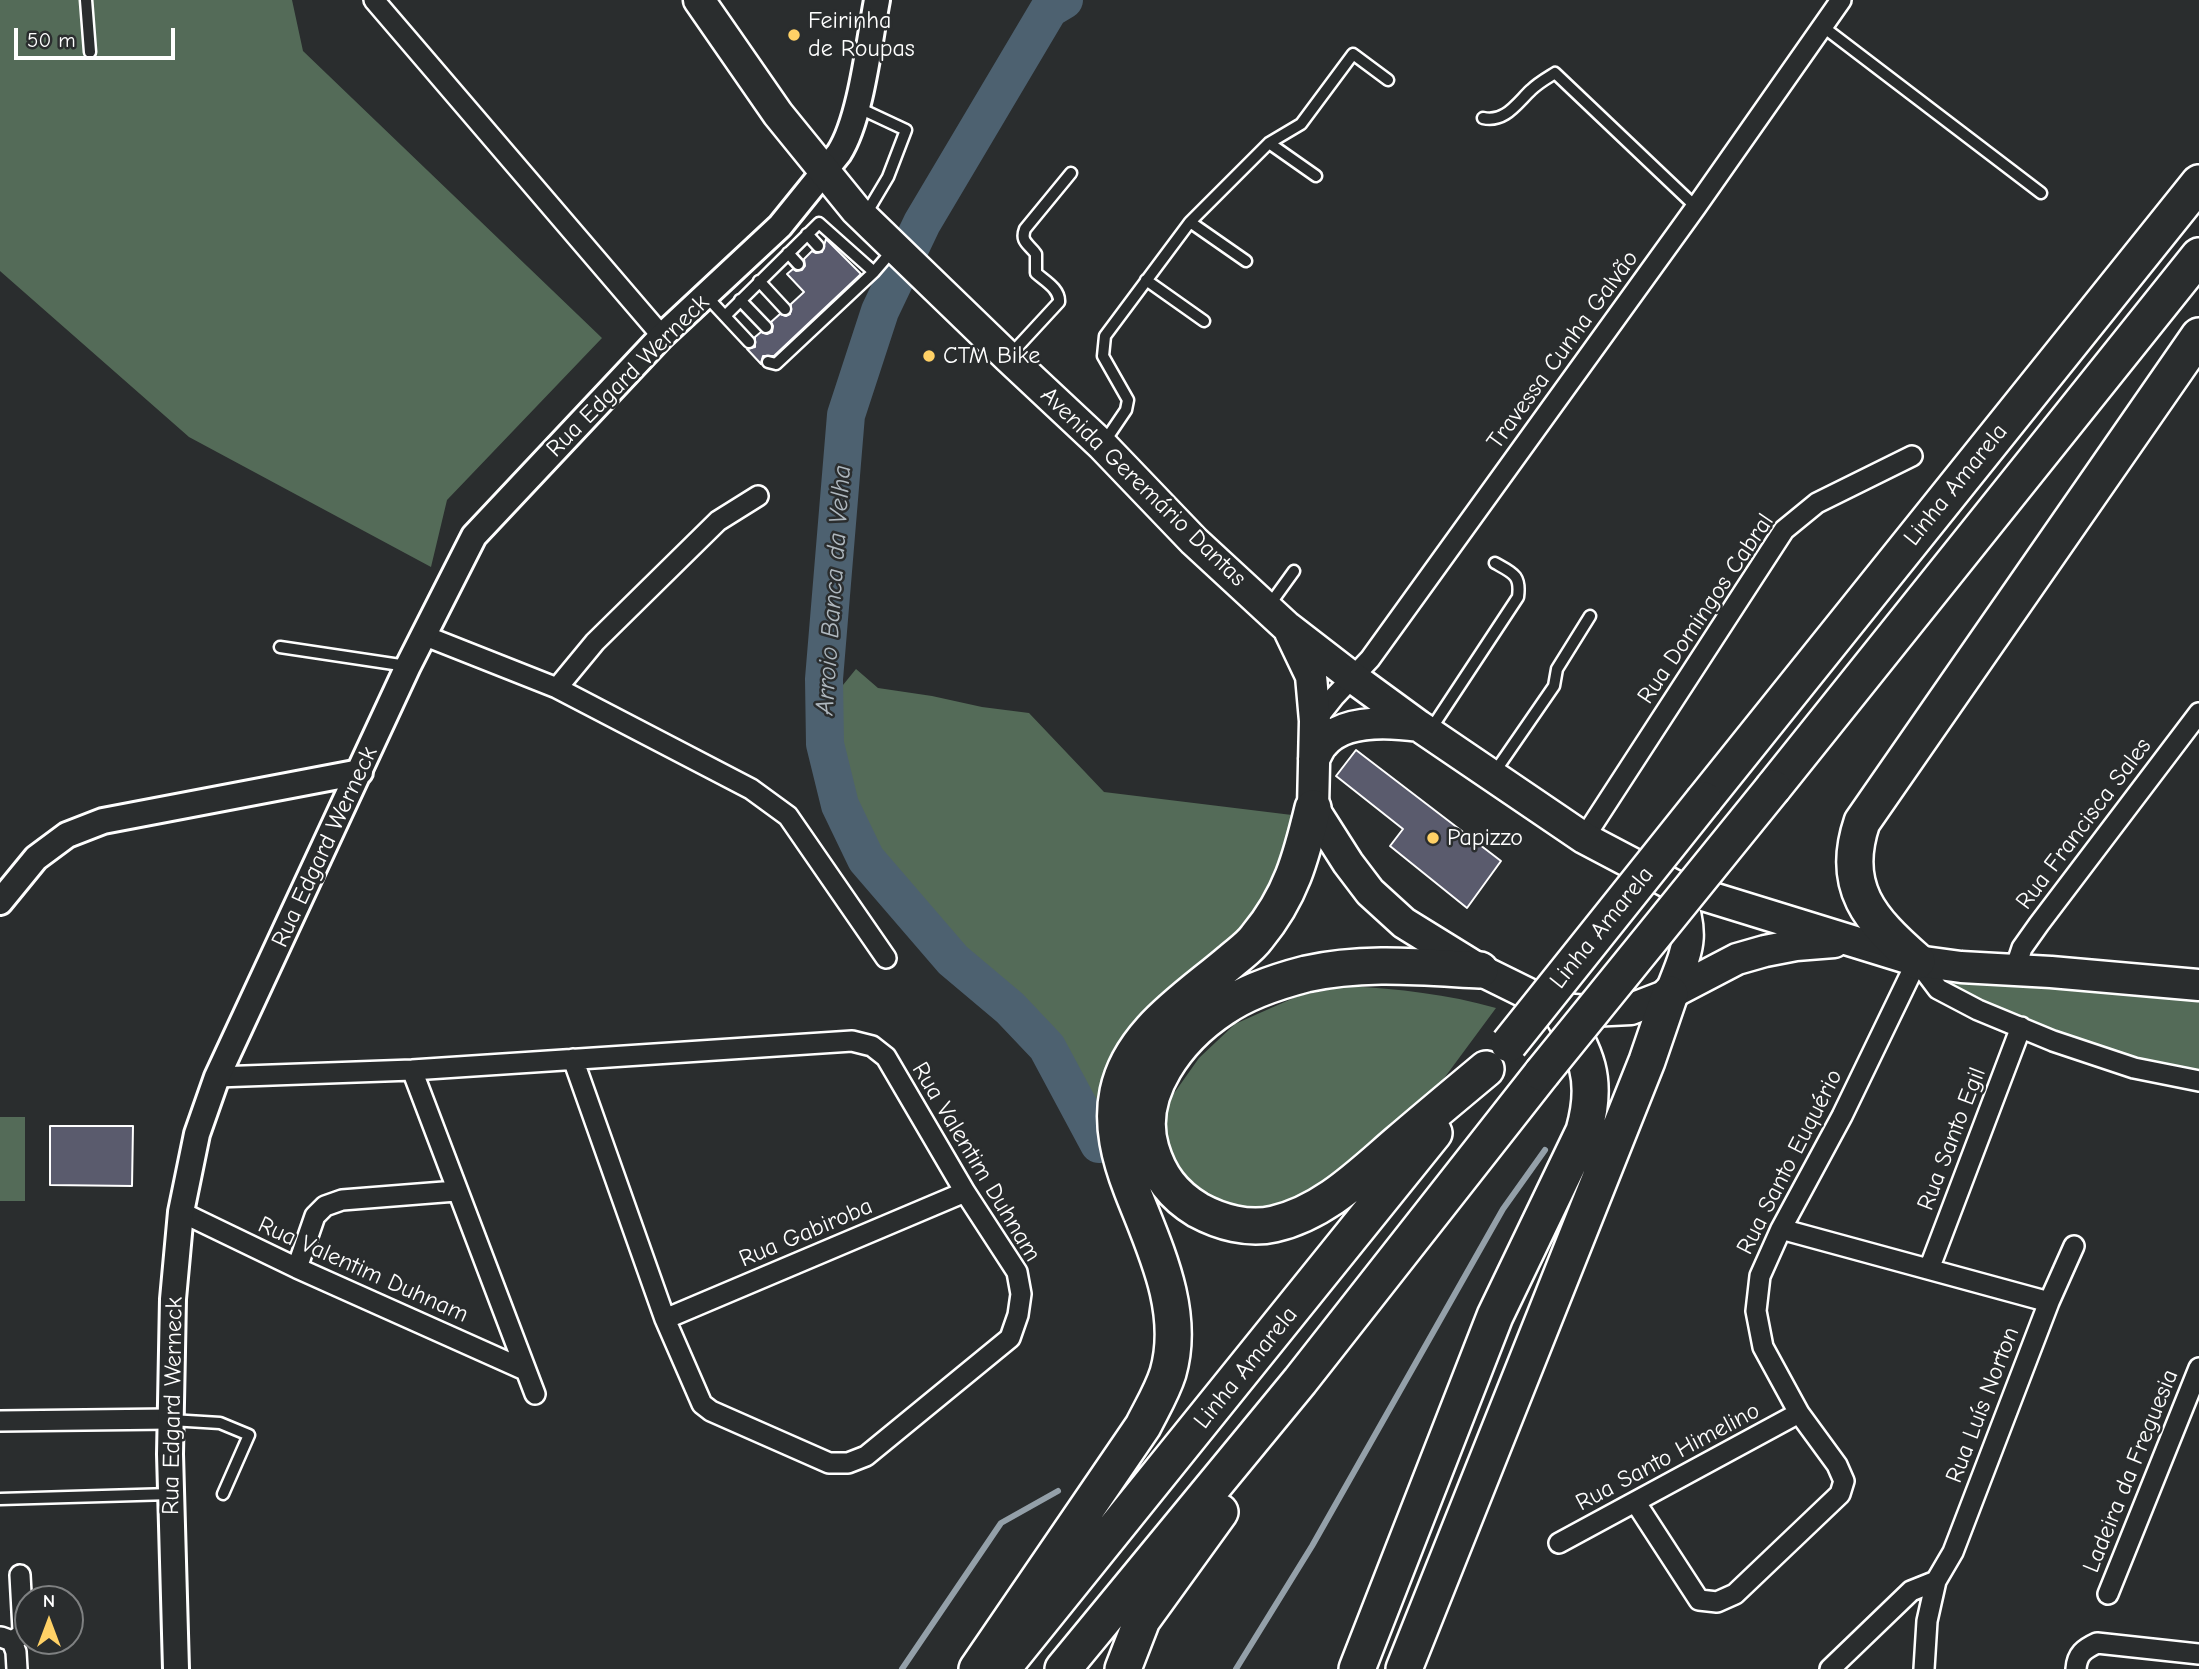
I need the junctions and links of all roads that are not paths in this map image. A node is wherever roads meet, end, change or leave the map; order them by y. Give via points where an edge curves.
1 (86, 0) edge
2 (374, 0) edge
3 (699, 0) edge
4 (877, 0) edge
5 (1840, 0) edge
6 (1821, 26) junction
7 (90, 52) dead end
8 (1388, 80) dead end
9 (856, 106) junction
10 (1483, 117) dead end
11 (1269, 143) junction
12 (825, 171) junction
13 (1072, 173) dead end
14 (1316, 176) dead end
15 (2199, 183) edge
16 (2041, 193) dead end
17 (1696, 207) junction
18 (864, 218) junction
19 (1190, 222) junction
20 (807, 234) junction
21 (818, 246) dead end
22 (896, 248) junction
23 (788, 253) junction
24 (2199, 256) edge
25 (1246, 261) dead end
26 (798, 264) dead end
27 (874, 272) junction
28 (759, 281) junction
29 (1146, 281) junction
30 (707, 296) junction
31 (740, 300) junction
32 (785, 310) dead end
33 (725, 316) junction
34 (1204, 321) dead end
35 (766, 327) dead end
36 (662, 336) junction
37 (2199, 336) edge
38 (749, 342) dead end
39 (1008, 357) junction
40 (768, 362) dead end
41 (1102, 445) junction
42 (1912, 456) dead end
43 (758, 496) dead end
44 (1495, 563) dead end
45 (1294, 571) dead end
46 (1277, 617) junction
47 (1590, 617) dead end
48 (423, 635) junction
49 (280, 646) dead end
50 (408, 666) junction
51 (1352, 677) junction
52 (557, 688) junction
53 (2199, 713) edge
54 (1315, 721) junction
55 (1424, 729) junction
56 (1314, 759) junction
57 (360, 772) junction
58 (1492, 776) junction
59 (1313, 808) junction
60 (1584, 838) junction
61 (1677, 887) junction
62 (0, 902) edge
63 (1855, 941) junction
64 (886, 958) dead end
65 (1917, 961) junction
66 (2015, 969) junction
67 (1480, 970) junction
68 (2199, 985) edge
69 (1670, 994) junction
70 (1559, 1009) junction
71 (2021, 1027) junction
72 (1497, 1057) junction
73 (573, 1059) junction
74 (412, 1070) junction
75 (217, 1077) junction
76 (2199, 1081) edge
77 (456, 1191) junction
78 (965, 1192) junction
79 (181, 1212) junction
80 (1781, 1229) junction
81 (2074, 1246) dead end
82 (297, 1268) junction
83 (1929, 1269) junction
84 (2049, 1302) junction
85 (665, 1319) junction
86 (2199, 1367) edge
87 (525, 1370) junction
88 (1300, 1381) junction
89 (535, 1394) dead end
90 (1799, 1413) junction
91 (170, 1419) junction
92 (0, 1421) edge
93 (171, 1494) junction
94 (223, 1494) dead end
95 (0, 1499) edge
96 (1636, 1503) junction
97 (1559, 1543) dead end
98 (20, 1575) dead end
99 (1936, 1581) junction
100 (2108, 1594) dead end
101 (6, 1639) edge
102 (2191, 1659) edge
103 (17, 1669) edge
104 (176, 1669) edge
105 (977, 1669) edge
106 (1002, 1669) edge
107 (1063, 1669) edge
108 (1123, 1669) edge
109 (1357, 1669) edge
110 (1404, 1669) edge
111 (1830, 1669) edge
112 (1924, 1669) edge
113 (2076, 1669) edge

1 - 7 lane
2 - 36 street
3 - 12 main road, Avenida Geremário Dantas via 759,89
4 - 9 street, Rua Edgard Werneck
5 - 6 street, Travessa Cunha Galvão
6 - 16 lane
6 - 17 street, Travessa Cunha Galvão
8 - 11 lane via 1353,54 1301,124
9 - 12 street, Rua Edgard Werneck via 845,143
9 - 18 lane via 906,130 888,177
10 - 17 lane via 1498,118 1555,73
11 - 14 lane
11 - 19 lane
12 - 18 main road, Avenida Geremário Dantas
12 - 30 street, Rua Edgard Werneck via 780,226
13 - 39 lane via 1023,235 1036,254 1036,273 1060,295 1059,302
15 - 72 highway, Linha Amarela, bridge
17 - 51 street, Travessa Cunha Galvão via 1378,648
18 - 22 main road, Avenida Geremário Dantas
19 - 25 lane
19 - 29 lane
20 - 21 lane
20 - 23 lane
20 - 27 lane via 821,223
22 - 27 lane
22 - 39 main road, Avenida Geremário Dantas
23 - 26 lane
23 - 28 lane
24 - 88 highway, Linha Amarela, bridge
27 - 40 lane via 776,364
28 - 31 lane
28 - 32 lane
29 - 34 lane
29 - 41 lane via 1105,336 1103,356 1128,400
30 - 33 lane
30 - 36 street, Rua Edgard Werneck
31 - 33 lane
31 - 35 lane
33 - 38 lane
36 - 48 street, Rua Edgard Werneck via 474,536
37 - 65 highway via 1862,822 1855,844 1859,889 1877,923
39 - 41 main road, Avenida Geremário Dantas
41 - 46 main road, Avenida Geremário Dantas via 1194,541
42 - 60 street, Rua Domingos Cabral via 1817,503 1784,530
43 - 52 street via 718,521 595,642
44 - 55 lane via 1515,575 1520,584 1518,597
45 - 46 lane
46 - 51 main road, Avenida Geremário Dantas
46 - 54 main road, Avenida Geremário Dantas via 1311,676
47 - 58 lane via 1558,669 1554,686
48 - 50 street, Rua Edgard Werneck
48 - 52 street
49 - 50 lane
50 - 57 street, Rua Edgard Werneck
51 - 54 street, Travessa Cunha Galvão
51 - 55 main road, Avenida Geremário Dantas
52 - 64 street via 751,789 788,816
53 - 66 street, Rua Francisca Sales via 2039,924 2022,948
54 - 56 main road, Avenida Geremário Dantas
55 - 56 main road via 1390,722 1349,729 1323,743
55 - 58 main road, Avenida Geremário Dantas
56 - 59 main road, Avenida Geremário Dantas
57 - 62 street via 103,821 67,835 36,858
57 - 75 street, Rua Edgard Werneck
58 - 60 main road, Avenida Geremário Dantas
59 - 67 main road, Avenida Geremário Dantas via 1370,892 1404,923
59 - 105 highway via 1295,877 1278,909 1256,940 1178,1004 1146,1037 1118,1091 1117,1136 1123,1167 1164,1273 1171,1305 1171,1361 1143,1426
60 - 61 main road, Avenida Geremário Dantas
61 - 63 main road, Avenida Geremário Dantas
61 - 69 main road via 1689,944
63 - 65 main road, Avenida Geremário Dantas
63 - 69 main road, Avenida Geremário Dantas via 1796,945 1737,959
65 - 66 main road, Avenida Geremário Dantas
65 - 71 street via 1938,989
65 - 80 street, Rua Santo Euquério
66 - 68 main road, Avenida Geremário Dantas
67 - 70 main road, Avenida Geremário Dantas
67 - 72 highway via 1348,967 1305,975 1225,1006 1181,1046 1156,1082 1147,1136 1166,1185 1190,1205 1214,1219 1244,1226 1273,1225 1338,1195
69 - 70 main road, Avenida Geremário Dantas via 1631,1009
69 - 110 highway
70 - 109 highway via 1590,1076 1591,1105 1584,1131 1495,1316
71 - 76 street via 2134,1068
71 - 83 street, Rua Santo Egil
72 - 106 highway, Linha Amarela
73 - 74 street, Rua Valentim Duhnam
73 - 78 street, Rua Valentim Duhnam via 852,1041 872,1046 886,1057
73 - 85 street, Rua Valentim Duhnam
74 - 75 street, Rua Valentim Duhnam
74 - 77 street, Rua Valentim Duhnam
75 - 79 street, Rua Edgard Werneck via 197,1134
77 - 82 street via 342,1200 326,1206 315,1216
77 - 87 street, Rua Valentim Duhnam
78 - 85 street, Rua Gabiroba
78 - 85 street, Rua Valentim Duhnam via 1017,1272 1021,1294 1010,1338 866,1456 848,1463 829,1463 710,1410 702,1404
79 - 82 street, Rua Valentim Duhnam
79 - 91 street, Rua Edgard Werneck
80 - 83 street
80 - 90 street, Rua Santo Euquério via 1759,1276 1756,1311 1763,1347
81 - 84 street, Rua Luís Norton
82 - 87 street, Rua Valentim Duhnam
83 - 84 street
84 - 99 street, Rua Luís Norton via 1953,1552
86 - 100 street, Ladeira da Freguesia
87 - 89 street, Rua Valentim Duhnam
88 - 107 highway, Linha Amarela
88 - 108 highway via 1247,1475 1143,1620
90 - 96 street, Rua Santo Himelino
90 - 96 street, Rua Santo Euquério via 1837,1465 1844,1481 1840,1494 1735,1594 1717,1602 1699,1600
91 - 92 street
91 - 93 street, Rua Edgard Werneck
91 - 94 lane via 220,1423 249,1434
93 - 95 lane
93 - 104 street, Rua Edgard Werneck
96 - 97 street, Rua Santo Himelino
98 - 101 street via 22,1635
99 - 111 street via 1911,1591
99 - 112 street, Rua Luís Norton via 1927,1621
101 - 103 street via 16,1652
102 - 113 street via 2097,1643 2083,1650

